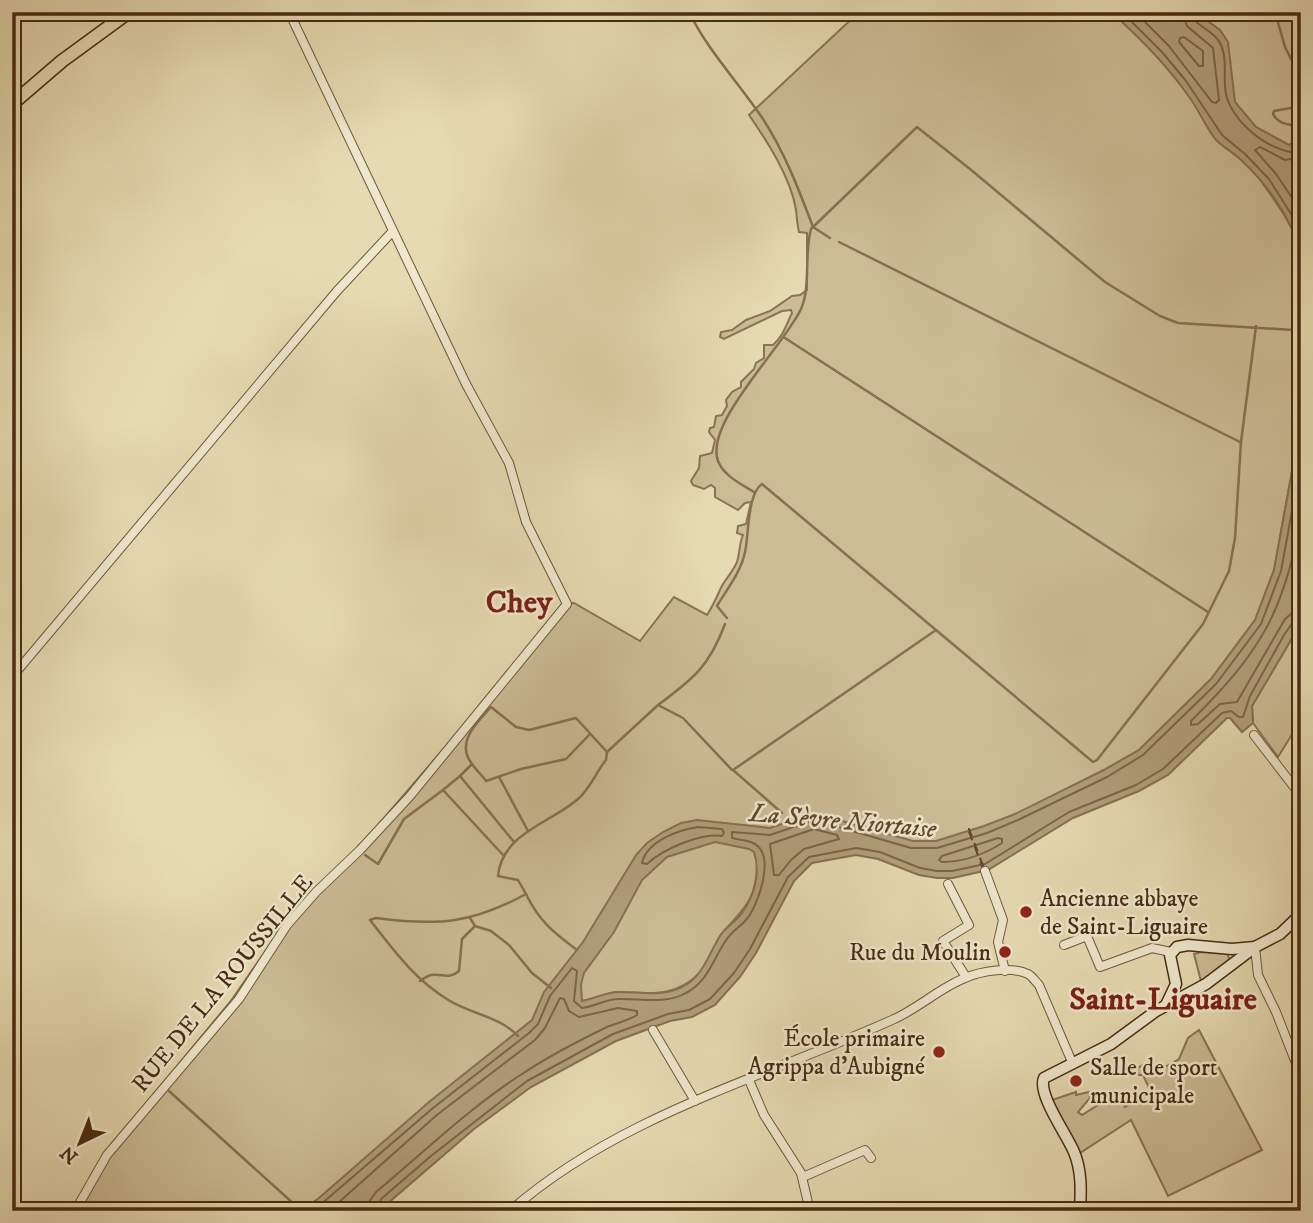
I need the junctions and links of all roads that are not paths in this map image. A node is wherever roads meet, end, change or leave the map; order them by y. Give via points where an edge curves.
1 (129, 12) edge
2 (289, 12) edge
3 (12, 104) edge
4 (391, 232) junction
5 (12, 677) edge
6 (1254, 735) dead end
7 (1301, 796) edge
8 (985, 871) dead end
9 (948, 884) dead end
10 (1300, 915) edge
11 (1064, 945) dead end
12 (1255, 947) junction
13 (1232, 949) junction
14 (1171, 952) junction
15 (1236, 963) junction
16 (1005, 971) junction
17 (966, 977) junction
18 (1176, 984) junction
19 (1188, 995) junction
20 (1166, 1005) junction
21 (653, 1030) dead end
22 (1072, 1062) junction
23 (1301, 1076) edge
24 (749, 1080) junction
25 (695, 1101) junction
26 (871, 1158) dead end
27 (803, 1177) junction
28 (75, 1211) edge
29 (510, 1211) edge
30 (810, 1211) edge
31 (1080, 1211) edge

1 - 3 main road
2 - 4 street
4 - 5 street
4 - 28 street, RUE DE LA ROUSSILLE via 509,463 526,522 567,604 402,805 286,925 239,999 107,1155
6 - 7 street
8 - 16 street via 1003,920 998,942
9 - 17 street via 969,925 943,941
10 - 12 street via 1280,934
11 - 14 street via 1087,936 1100,967 1152,948
12 - 13 street
12 - 15 street
12 - 23 street via 1258,975
13 - 14 street via 1183,945
13 - 15 street via 1238,956
14 - 18 street
15 - 19 street
16 - 17 street
16 - 22 street via 1030,974 1039,985
17 - 24 street via 893,1020
18 - 19 street
18 - 20 street
19 - 20 street
20 - 22 street via 1111,1044
21 - 25 street
22 - 31 street via 1047,1075 1041,1086 1076,1157
24 - 25 street
24 - 27 street
25 - 29 street via 569,1165
26 - 27 street via 865,1150
27 - 30 street

